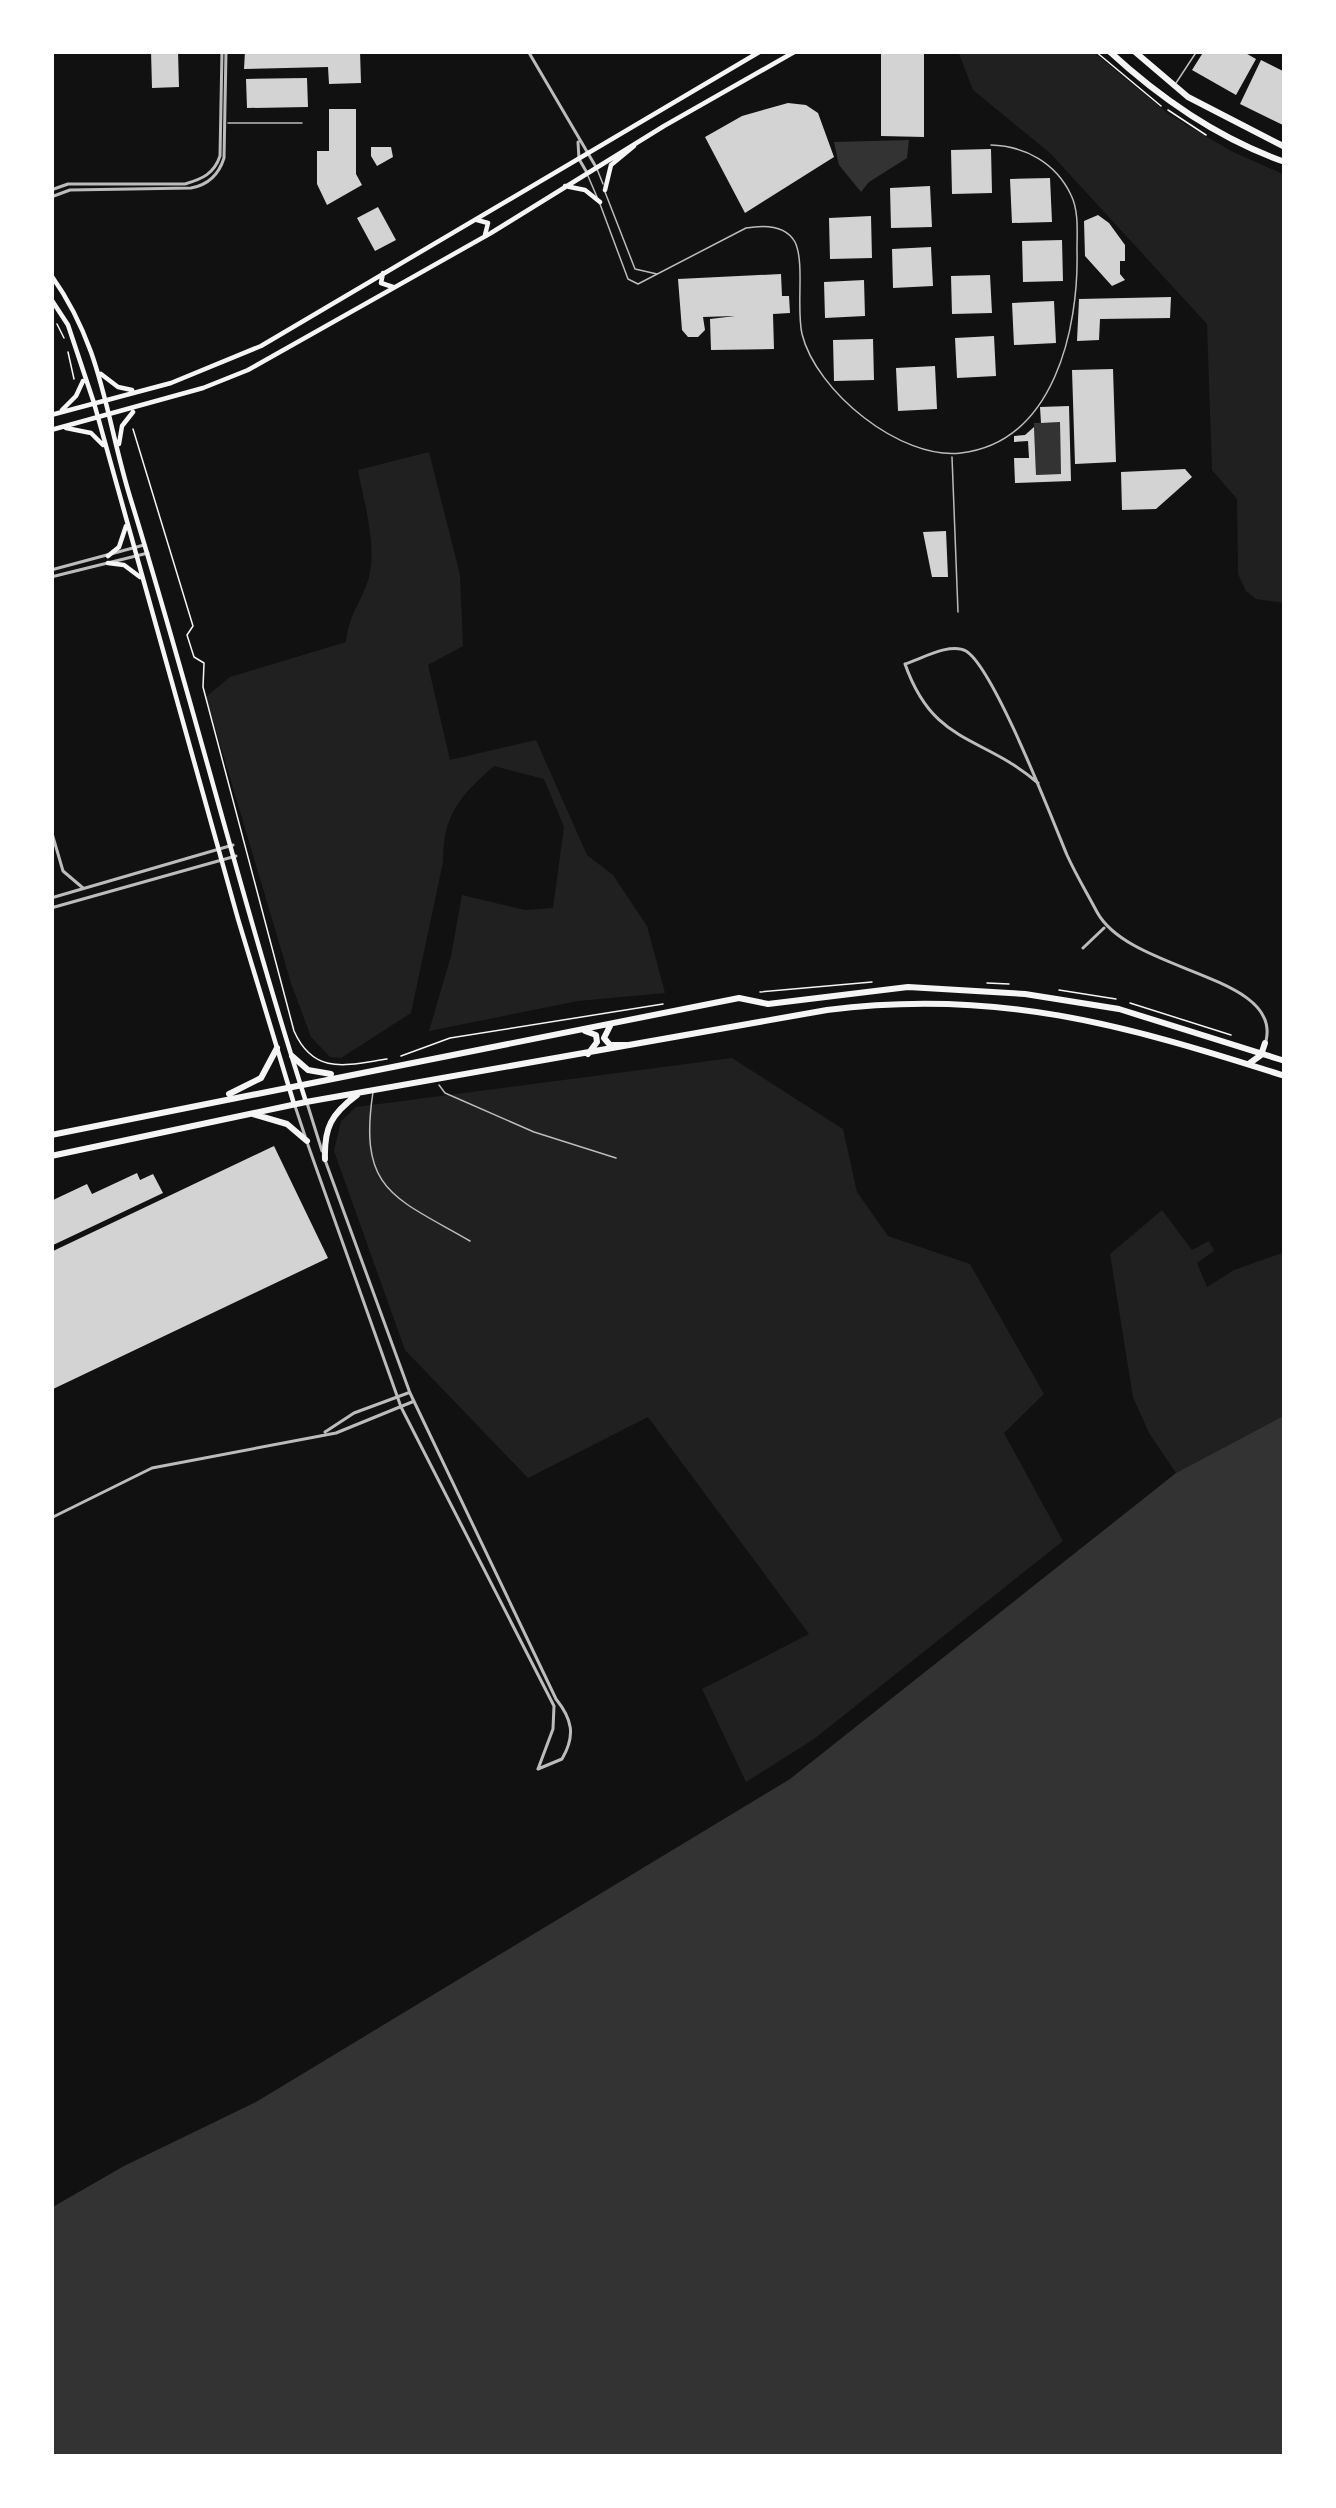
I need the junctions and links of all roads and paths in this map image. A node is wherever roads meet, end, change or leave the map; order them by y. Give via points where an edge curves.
1 (224, 51) edge
2 (529, 51) edge
3 (761, 51) edge
4 (796, 51) edge
5 (1109, 51) edge
6 (1133, 51) edge
7 (1197, 51) edge
8 (1174, 87) junction
9 (223, 88) junction
10 (302, 123) dead end
11 (225, 124) junction
12 (578, 142) junction
13 (638, 142) junction
14 (991, 145) dead end
15 (1285, 146) edge
16 (590, 153) junction
17 (579, 159) junction
18 (1285, 162) edge
19 (596, 167) junction
20 (587, 173) junction
21 (566, 186) junction
22 (605, 190) junction
23 (51, 194) edge
24 (600, 202) junction
25 (472, 219) junction
26 (484, 237) junction
27 (383, 272) junction
28 (661, 274) junction
29 (51, 275) edge
30 (398, 286) junction
31 (51, 298) edge
32 (52, 313) edge
33 (97, 370) junction
34 (85, 375) junction
35 (75, 384) dead end
36 (143, 390) junction
37 (105, 400) junction
38 (94, 403) junction
39 (137, 408) junction
40 (55, 414) edge
41 (110, 415) junction
42 (98, 417) junction
43 (54, 429) edge
44 (133, 429) dead end
45 (106, 449) junction
46 (119, 452) junction
47 (952, 454) junction
48 (126, 526) junction
49 (146, 545) junction
50 (134, 552) junction
51 (148, 553) junction
52 (108, 560) junction
53 (51, 574) edge
54 (144, 581) junction
55 (958, 612) dead end
56 (1038, 783) junction
57 (51, 830) edge
58 (233, 845) junction
59 (219, 849) junction
60 (236, 856) junction
61 (223, 860) junction
62 (51, 862) edge
63 (51, 886) edge
64 (84, 889) junction
65 (51, 898) edge
66 (51, 908) edge
67 (1105, 927) junction
68 (1083, 948) dead end
69 (881, 982) dead end
70 (977, 982) dead end
71 (1018, 985) dead end
72 (1062, 991) dead end
73 (751, 993) dead end
74 (662, 1004) dead end
75 (614, 1024) junction
76 (575, 1031) junction
77 (1242, 1040) dead end
78 (1265, 1043) junction
79 (643, 1045) junction
80 (278, 1048) junction
81 (585, 1055) junction
82 (1261, 1055) junction
83 (292, 1056) junction
84 (1281, 1060) edge
85 (1247, 1064) junction
86 (1269, 1071) junction
87 (341, 1075) junction
88 (1285, 1076) edge
89 (437, 1080) junction
90 (300, 1083) junction
91 (287, 1086) junction
92 (373, 1091) junction
93 (359, 1093) junction
94 (221, 1099) junction
95 (306, 1102) junction
96 (294, 1104) junction
97 (247, 1113) junction
98 (51, 1135) edge
99 (307, 1141) junction
100 (51, 1156) edge
101 (616, 1158) dead end
102 (325, 1159) junction
103 (470, 1241) dead end
104 (410, 1393) junction
105 (397, 1396) junction
106 (413, 1401) junction
107 (400, 1407) junction
108 (354, 1413) junction
109 (358, 1424) junction
110 (322, 1435) junction
111 (51, 1518) edge

1 - 9 street
2 - 12 street
3 - 16 main road
4 - 13 main road
5 - 18 main road via 1181,110
6 - 8 main road
7 - 8 lane
8 - 15 main road
9 - 11 street
9 - 23 street via 220,156 203,179 68,184
10 - 11 lane
11 - 23 street via 224,158 206,183
12 - 16 street
12 - 17 street
13 - 19 main road
13 - 22 main road via 611,165
14 - 47 lane via 1029,150 1071,195 1077,291 1063,354 1036,409 1003,441
16 - 17 main road
16 - 19 street
17 - 20 street
17 - 25 main road
19 - 20 main road
19 - 22 lane
20 - 21 main road
20 - 24 lane
21 - 24 main road
21 - 26 main road
22 - 28 lane via 635,269
24 - 28 lane via 628,279 638,284
25 - 26 main road via 488,224
25 - 27 main road
26 - 30 main road
27 - 30 main road via 384,286
27 - 36 main road via 262,346
28 - 47 lane via 746,228 783,230 796,245 800,323 818,372 864,417
29 - 33 main road via 85,330
30 - 39 main road via 248,370
31 - 34 main road
32 - 35 path
33 - 36 main road via 118,387
33 - 37 main road
34 - 38 main road
34 - 40 main road
36 - 37 main road
37 - 38 main road
37 - 41 main road
38 - 40 main road
38 - 42 main road
39 - 41 main road
39 - 46 main road via 124,423
41 - 42 main road
41 - 46 main road
42 - 43 main road
42 - 45 main road
43 - 45 main road via 91,433
44 - 74 path via 193,626 187,635 204,663 203,687 301,1048 345,1065 450,1038
45 - 48 main road
46 - 49 main road
47 - 55 lane
48 - 50 main road
48 - 52 main road
49 - 50 street
49 - 51 main road
50 - 51 street
50 - 52 street
50 - 54 main road
51 - 58 main road
52 - 53 street
52 - 54 main road
54 - 59 main road
56 - 56 street via 934,717 905,664 953,648 970,654
56 - 67 street
57 - 64 street via 63,871
58 - 59 street
58 - 60 main road
59 - 61 main road
59 - 64 street
60 - 61 street
60 - 83 main road
61 - 66 street
61 - 80 main road
62 - 63 street
64 - 65 street
67 - 68 street
67 - 78 street via 1144,954 1249,998 1265,1020
69 - 73 path
70 - 71 path
72 - 77 path via 1168,1013
75 - 76 main road
75 - 79 main road via 605,1030 610,1045
75 - 82 main road via 739,998 768,1004 939,987 1120,1009
76 - 81 main road via 596,1035
76 - 87 main road
78 - 82 main road
78 - 84 main road
79 - 81 main road
79 - 85 main road via 856,1006 974,1003 1113,1025
80 - 91 main road
80 - 94 main road via 261,1078
81 - 89 main road
82 - 84 main road
82 - 85 main road
82 - 86 main road
83 - 87 main road via 308,1070
83 - 90 main road
85 - 86 main road
86 - 88 main road
87 - 90 main road
89 - 92 main road
89 - 101 lane via 445,1094 484,1111
90 - 91 main road
90 - 95 main road
91 - 94 main road
91 - 96 main road
92 - 93 main road
92 - 103 lane via 369,1145 377,1177 400,1201
93 - 95 main road
93 - 102 main road via 327,1125
94 - 98 main road
95 - 96 main road
95 - 102 street
96 - 97 main road
96 - 99 street
97 - 99 main road via 287,1124
97 - 100 main road
99 - 105 street
102 - 104 street
104 - 105 street
104 - 106 street
105 - 107 street
105 - 108 street
106 - 107 street
106 - 107 street via 570,1720 568,1748 553,1764 538,1769 554,1706
107 - 109 street
108 - 109 street
108 - 110 street
109 - 110 street
110 - 111 street via 162,1464

